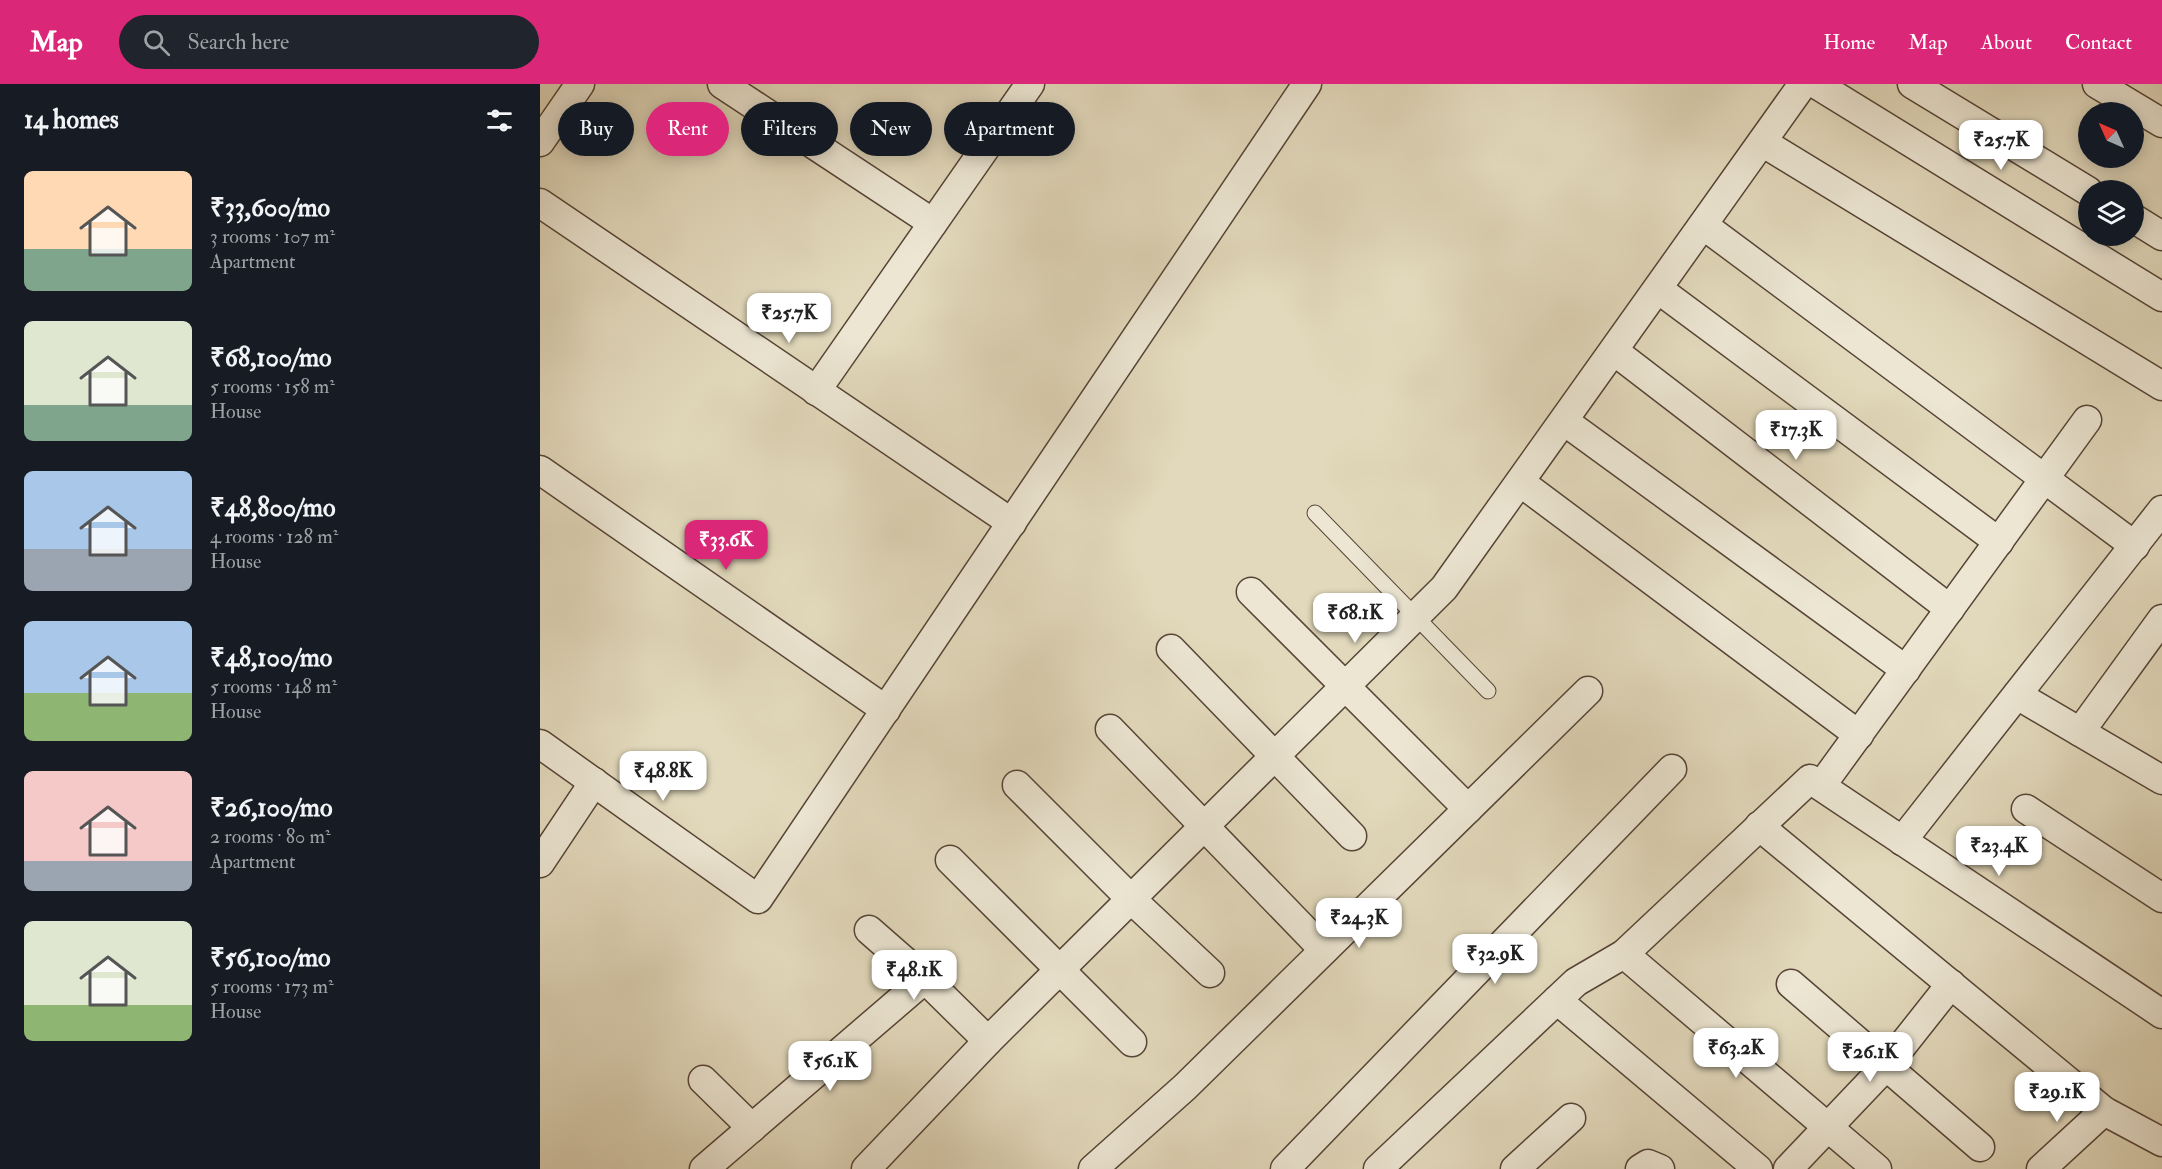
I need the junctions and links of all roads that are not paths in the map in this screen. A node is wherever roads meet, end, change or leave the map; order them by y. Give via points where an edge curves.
1 (580, 84) edge
2 (722, 84) edge
3 (1030, 84) edge
4 (1307, 84) edge
5 (1803, 84) edge
6 (1816, 84) edge
7 (1912, 84) edge
8 (2097, 84) edge
9 (2162, 123) edge
10 (540, 142) edge
11 (1762, 142) junction
12 (2078, 185) edge
13 (540, 203) edge
14 (933, 223) junction
15 (1703, 225) junction
16 (2144, 225) edge
17 (2162, 236) edge
18 (1658, 289) junction
19 (2162, 297) edge
20 (1614, 351) junction
21 (2162, 386) edge
22 (816, 390) junction
23 (2087, 420) dead end
24 (1564, 421) junction
25 (540, 470) edge
26 (2044, 478) junction
27 (1520, 482) junction
28 (2162, 510) edge
29 (1315, 513) dead end
30 (1012, 523) junction
31 (1999, 542) junction
32 (2135, 546) junction
33 (1251, 592) dead end
34 (1950, 609) junction
35 (1416, 617) junction
36 (2162, 619) edge
37 (1171, 649) dead end
38 (1906, 670) junction
39 (1345, 687) junction
40 (1488, 691) dead end
41 (1588, 691) dead end
42 (2017, 695) junction
43 (886, 710) junction
44 (1110, 729) dead end
45 (2080, 732) junction
46 (1859, 735) junction
47 (540, 744) edge
48 (1275, 756) junction
49 (1672, 770) dead end
50 (2162, 780) edge
51 (594, 782) junction
52 (1017, 785) dead end
53 (1821, 786) junction
54 (1468, 809) junction
55 (2026, 809) dead end
56 (1204, 826) junction
57 (1759, 826) junction
58 (1352, 836) dead end
59 (1902, 841) junction
60 (950, 860) dead end
61 (540, 863) edge
62 (2162, 898) edge
63 (1131, 899) junction
64 (870, 930) dead end
65 (1324, 950) junction
66 (1624, 954) junction
67 (1060, 969) junction
68 (1210, 973) dead end
69 (925, 979) junction
70 (1791, 984) dead end
71 (1951, 984) junction
72 (1557, 1000) junction
73 (2162, 1014) edge
74 (988, 1041) junction
75 (1132, 1042) dead end
76 (1886, 1066) junction
77 (703, 1080) dead end
78 (2104, 1111) junction
79 (1571, 1118) dead end
80 (1828, 1127) junction
81 (752, 1128) junction
82 (2162, 1142) edge
83 (1980, 1148) dead end
84 (704, 1169) edge
85 (866, 1169) edge
86 (1093, 1169) edge
87 (1285, 1169) edge
88 (1378, 1169) edge
89 (1515, 1169) edge
90 (1640, 1169) edge
91 (1660, 1169) edge
92 (1758, 1169) edge
93 (1788, 1169) edge
94 (1877, 1169) edge
95 (2042, 1169) edge

1 - 10 street
2 - 14 street
3 - 14 street
4 - 30 street
5 - 11 street
6 - 19 street
7 - 12 street
8 - 9 street
11 - 15 street
11 - 21 street
13 - 22 street
14 - 22 street
15 - 18 street
15 - 26 street
16 - 17 street
18 - 20 street
18 - 31 street
20 - 24 street
20 - 34 street
22 - 30 street
23 - 26 street
24 - 27 street
24 - 38 street
25 - 43 street
26 - 31 street
26 - 32 street
27 - 35 street via 1444,588
27 - 46 street
28 - 32 street
29 - 35 lane
30 - 43 street
31 - 34 street
32 - 42 street
33 - 39 street
34 - 38 street
35 - 39 street
35 - 40 lane
36 - 45 street
37 - 48 street
38 - 46 street
39 - 48 street
39 - 54 street
41 - 54 street
42 - 45 street
42 - 59 street
43 - 51 street via 758,898
44 - 56 street
45 - 50 street
46 - 53 street
47 - 51 street
48 - 56 street
48 - 58 street
49 - 87 street
51 - 61 street
52 - 63 street
53 - 57 street via 1810,778
53 - 59 street
54 - 65 street
55 - 62 street
56 - 63 street
56 - 65 street
57 - 66 street
57 - 71 street
59 - 73 street
60 - 67 street
63 - 67 street
63 - 68 street
64 - 69 street
65 - 86 street via 1185,1087
66 - 72 street via 1576,982
66 - 80 street
67 - 74 street
67 - 75 street
69 - 74 street
69 - 81 street
70 - 76 street
71 - 76 street
71 - 78 street
72 - 88 street
72 - 92 street
74 - 85 street
76 - 80 street
76 - 83 street
77 - 81 street
78 - 82 street
78 - 95 street
79 - 89 street
80 - 93 street
80 - 94 street
81 - 84 street
90 - 91 street via 1648,1164

